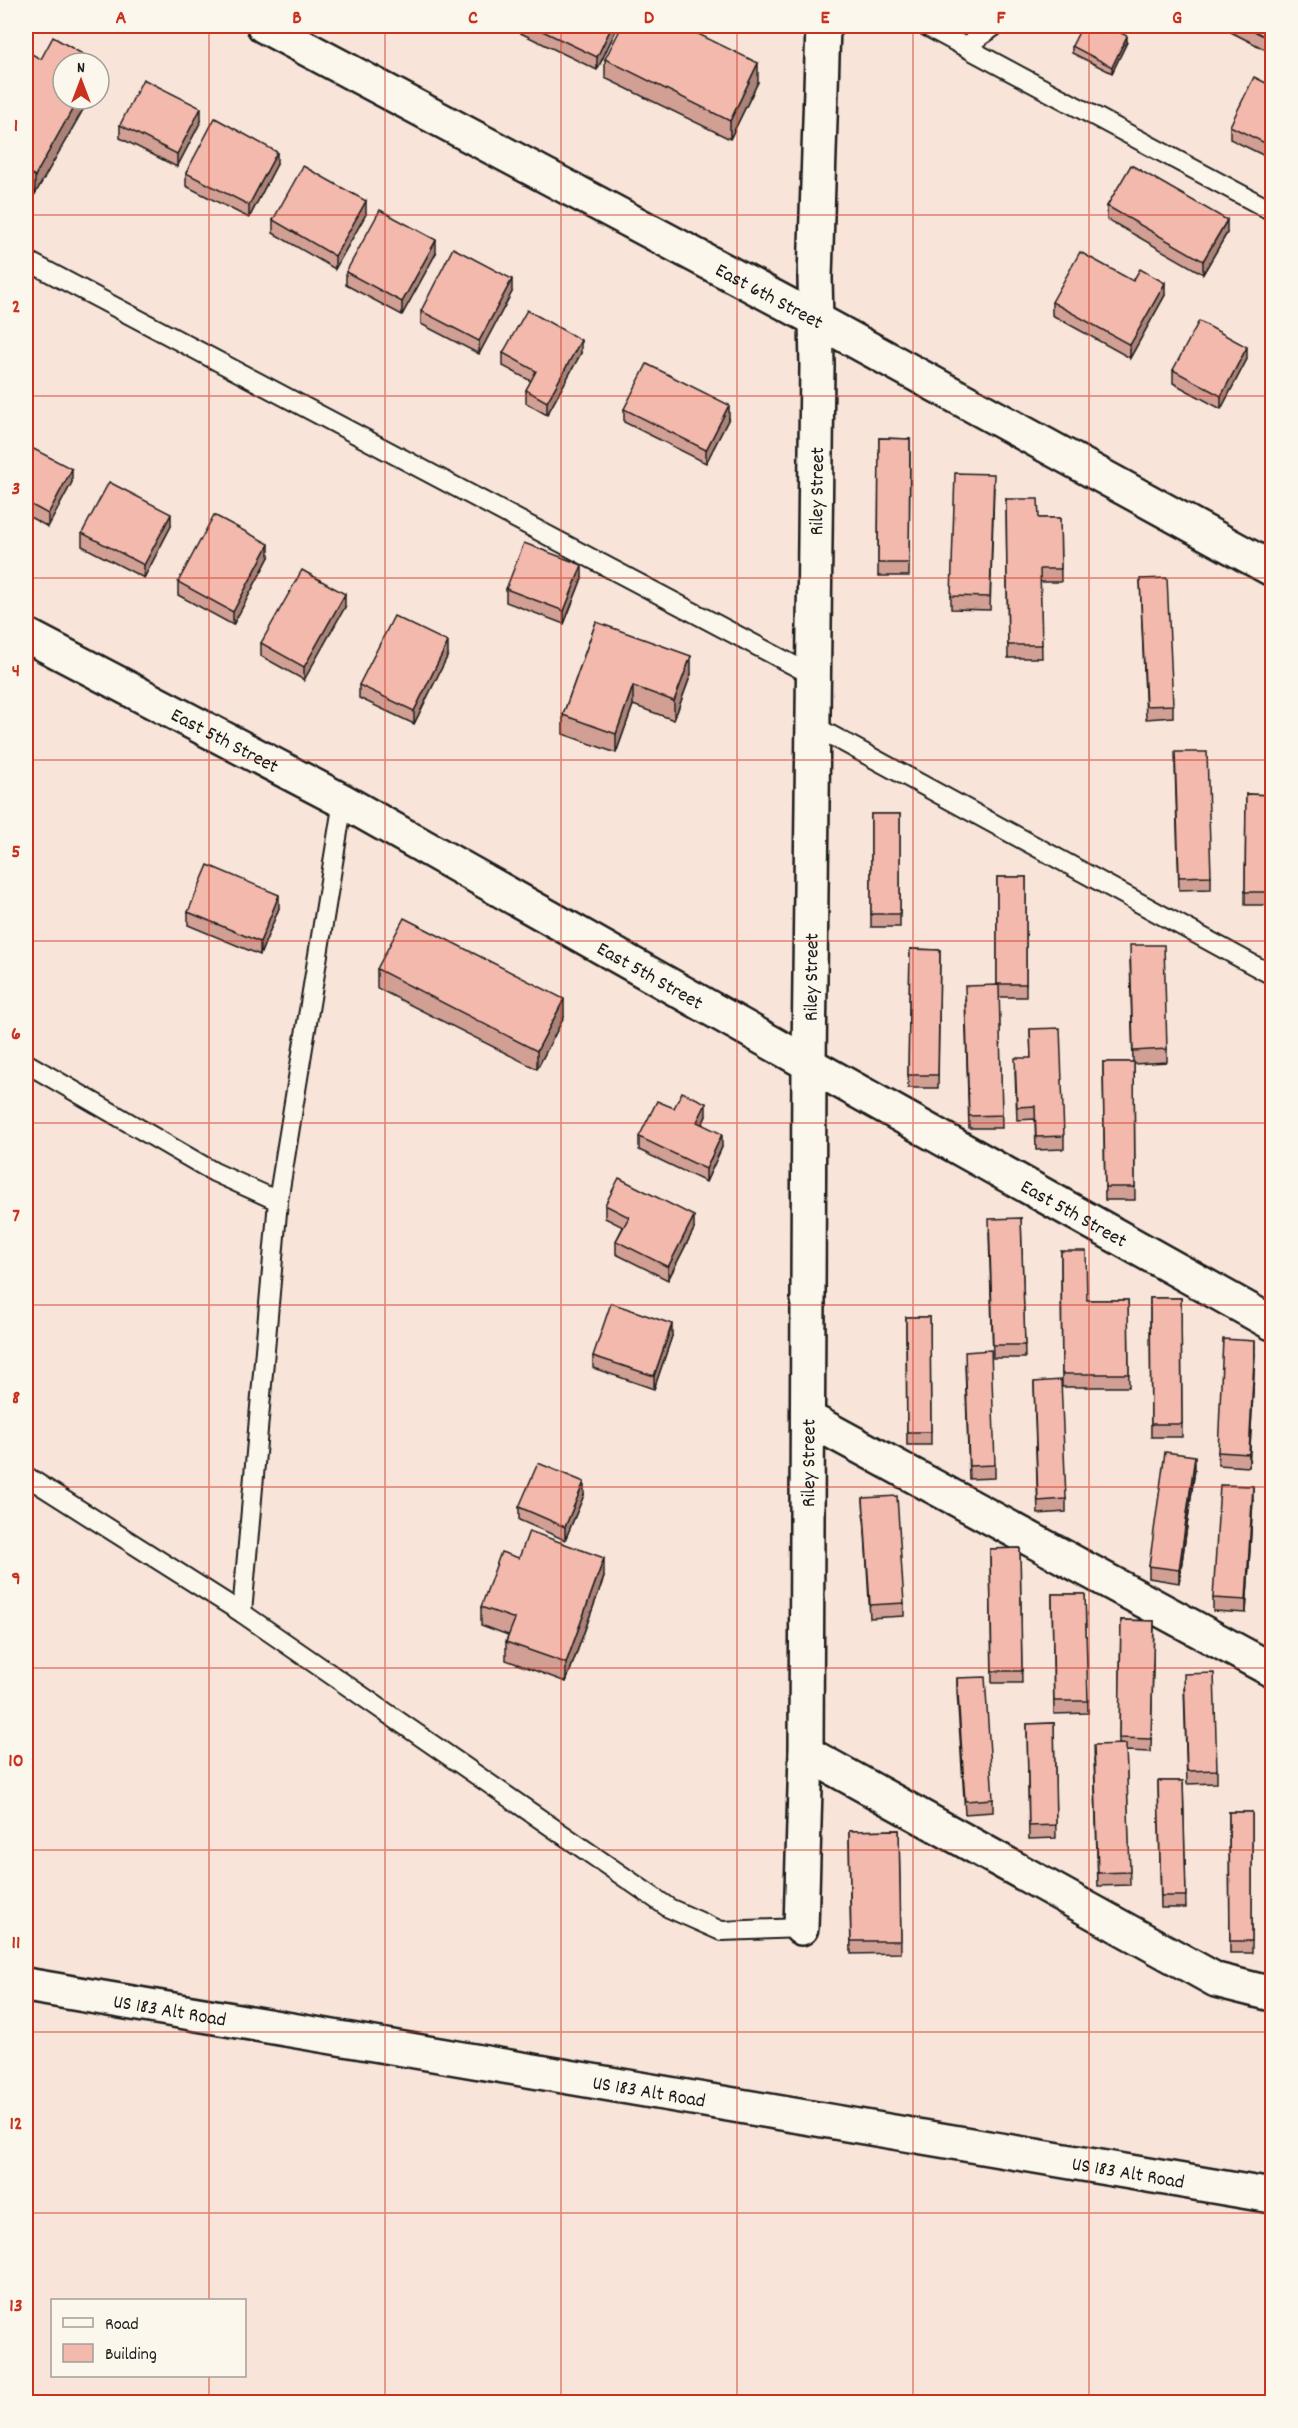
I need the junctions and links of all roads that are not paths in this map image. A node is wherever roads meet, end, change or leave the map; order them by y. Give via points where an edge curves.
1 (264, 26) edge
2 (824, 26) edge
3 (927, 26) edge
4 (995, 26) edge
5 (965, 46) junction
6 (1272, 212) edge
7 (26, 260) edge
8 (815, 319) junction
9 (1272, 569) edge
10 (26, 635) edge
11 (814, 676) junction
12 (814, 726) junction
13 (343, 801) junction
14 (1272, 975) edge
15 (26, 1063) edge
16 (809, 1064) junction
17 (278, 1202) junction
18 (1272, 1323) edge
19 (809, 1419) junction
20 (26, 1476) edge
21 (242, 1612) junction
22 (1272, 1670) edge
23 (806, 1753) junction
24 (801, 1928) joint
25 (26, 1984) edge
26 (1272, 1994) edge
27 (1272, 2196) edge

1 - 8 main road, East 6th Street
2 - 8 main road, Riley Street
3 - 5 lane
4 - 5 lane
5 - 6 lane
7 - 11 lane
8 - 9 main road, East 6th Street
8 - 11 main road, Riley Street
10 - 13 main road, East 5th Street
11 - 12 main road, Riley Street
12 - 14 lane
12 - 16 main road, Riley Street
13 - 16 main road, East 5th Street
13 - 17 lane
15 - 17 lane via 214,1172
16 - 18 main road, East 5th Street
16 - 19 main road, Riley Street
17 - 21 lane
19 - 22 main road
19 - 23 main road, Riley Street
20 - 21 lane
21 - 24 lane via 669,1908 721,1931
23 - 24 main road, Riley Street
23 - 26 main road via 1216,1980
25 - 27 main road, US 183 Alt Road

